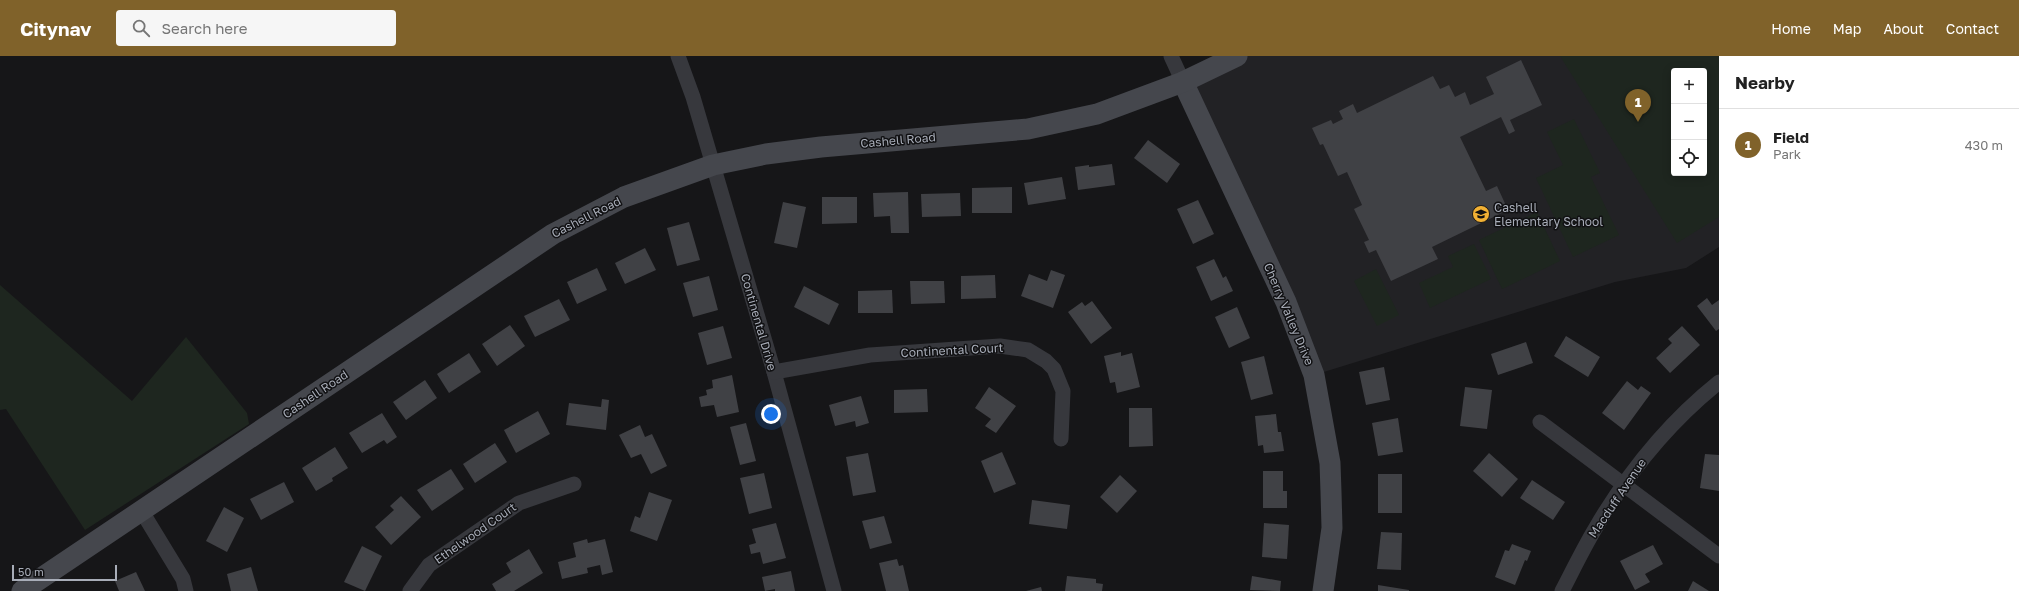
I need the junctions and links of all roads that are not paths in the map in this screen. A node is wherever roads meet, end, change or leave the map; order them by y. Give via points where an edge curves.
1 (678, 56) edge
2 (1171, 56) edge
3 (1237, 56) edge
4 (1183, 82) junction
5 (713, 165) junction
6 (774, 372) junction
7 (1719, 382) edge
8 (1540, 422) dead end
9 (1061, 439) dead end
10 (1624, 483) junction
11 (574, 484) dead end
12 (141, 510) junction
13 (1719, 556) edge
14 (22, 591) edge
15 (186, 591) edge
16 (410, 591) edge
17 (834, 591) edge
18 (1323, 591) edge
19 (1562, 591) edge

1 - 5 street, Continental Drive via 693,96
2 - 4 street, Cherry Valley Drive
3 - 4 street, Cashell Road
4 - 5 street, Cashell Road via 1097,114 1028,129 821,146
4 - 18 street, Cherry Valley Drive via 1286,302 1314,375 1330,463 1331,485 1332,528
5 - 6 street, Continental Drive
5 - 12 street, Cashell Road via 624,197 553,234
6 - 9 street, Continental Court via 870,355 1000,346 1028,350 1046,360 1054,369 1063,392
6 - 17 street, Continental Drive
7 - 10 street, Macduff Avenue via 1650,450
8 - 10 street
10 - 13 street
10 - 19 street, Macduff Avenue via 1595,529
11 - 16 street, Ethelwood Court via 519,503 428,565
12 - 14 street, Cashell Road
12 - 15 street via 183,579

